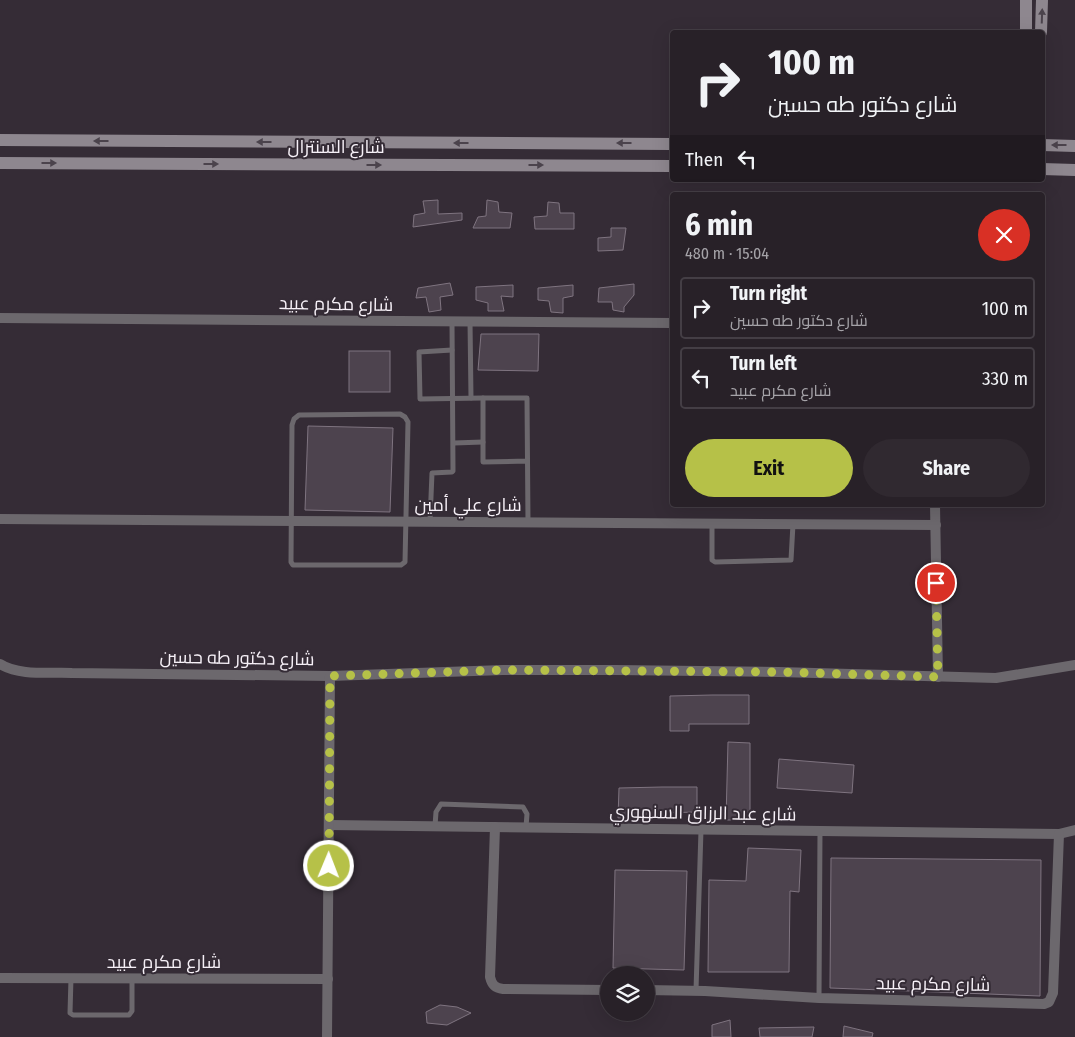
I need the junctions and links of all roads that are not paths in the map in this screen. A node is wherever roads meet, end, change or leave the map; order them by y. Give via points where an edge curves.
1 (1026, 0) edge
2 (1042, 0) edge
3 (1026, 30) edge
4 (1041, 30) edge
5 (0, 140) edge
6 (670, 144) edge
7 (1045, 145) edge
8 (1075, 146) edge
9 (0, 163) edge
10 (670, 166) edge
11 (1045, 169) edge
12 (1075, 170) edge
13 (0, 318) edge
14 (452, 321) junction
15 (470, 321) junction
16 (670, 323) edge
17 (452, 350) junction
18 (470, 398) junction
19 (482, 398) junction
20 (453, 399) junction
21 (483, 442) junction
22 (454, 444) junction
23 (527, 461) junction
24 (935, 507) edge
25 (0, 519) edge
26 (291, 520) junction
27 (406, 521) junction
28 (430, 521) junction
29 (528, 522) junction
30 (712, 523) junction
31 (793, 523) junction
32 (936, 525) junction
33 (0, 664) edge
34 (1075, 665) edge
35 (330, 676) junction
36 (938, 677) junction
37 (329, 825) junction
38 (435, 826) junction
39 (495, 827) junction
40 (526, 828) junction
41 (701, 830) junction
42 (1075, 830) edge
43 (820, 831) junction
44 (1059, 834) junction
45 (0, 978) edge
46 (71, 978) junction
47 (132, 978) junction
48 (328, 980) junction
49 (600, 990) edge
50 (655, 990) edge
51 (696, 990) junction
52 (819, 998) junction
53 (328, 1037) edge

1 - 3 street
4 -> 2 street
6 -> 5 street, شارع السنترال
8 -> 7 street
9 -> 10 street, شارع السنترال
11 - 12 street
13 - 14 street, شارع مكرم عبيد
14 - 15 street, شارع مكرم عبيد
14 - 17 lane
15 - 16 street, شارع مكرم عبيد
15 - 18 lane
17 - 20 lane
17 - 20 lane via 419,352 420,399
18 - 19 lane
18 - 20 lane
19 - 21 lane
19 - 23 lane via 527,398
20 - 22 lane
21 - 22 lane
21 - 23 lane via 484,463
22 - 28 lane via 453,471 432,474
23 - 29 lane
24 - 32 street
25 - 26 street, شارع علي أمين
26 - 27 street, شارع علي أمين
26 - 27 lane via 291,562 295,566 401,565 405,559
26 - 27 lane via 294,419 299,415 400,414 408,422
27 - 28 street, شارع علي أمين
28 - 29 street, شارع علي أمين
29 - 30 street, شارع علي أمين
30 - 31 street, شارع علي أمين
30 - 31 lane via 714,562 791,560
31 - 32 street, شارع علي أمين
32 - 36 street
33 - 35 street, شارع دكتور طه حسين via 8,669 34,672
34 - 36 street, شارع دكتور طه حسين via 996,678
35 - 36 street, شارع دكتور طه حسين via 503,670 787,672
35 - 37 street
37 - 38 street, شارع عبد الرزاق السنهوري
37 - 48 street
38 - 39 street, شارع عبد الرزاق السنهوري
38 - 40 lane via 436,812 441,804 523,808
39 - 40 street, شارع عبد الرزاق السنهوري
39 - 49 street via 492,984 503,989
40 - 41 street, شارع عبد الرزاق السنهوري
41 - 43 street, شارع عبد الرزاق السنهوري
41 - 51 lane
42 - 44 street, شارع عبد الرزاق السنهوري
43 - 44 street, شارع عبد الرزاق السنهوري
43 - 52 lane
44 - 52 street, شارع مكرم عبيد via 1053,993 1049,1002
45 - 46 street, شارع مكرم عبيد
46 - 47 street, شارع مكرم عبيد
46 - 47 lane via 70,1013 73,1015 129,1015 132,1011
47 - 48 street, شارع مكرم عبيد
48 - 53 street
50 - 51 street, شارع مكرم عبيد
51 - 52 street, شارع مكرم عبيد

